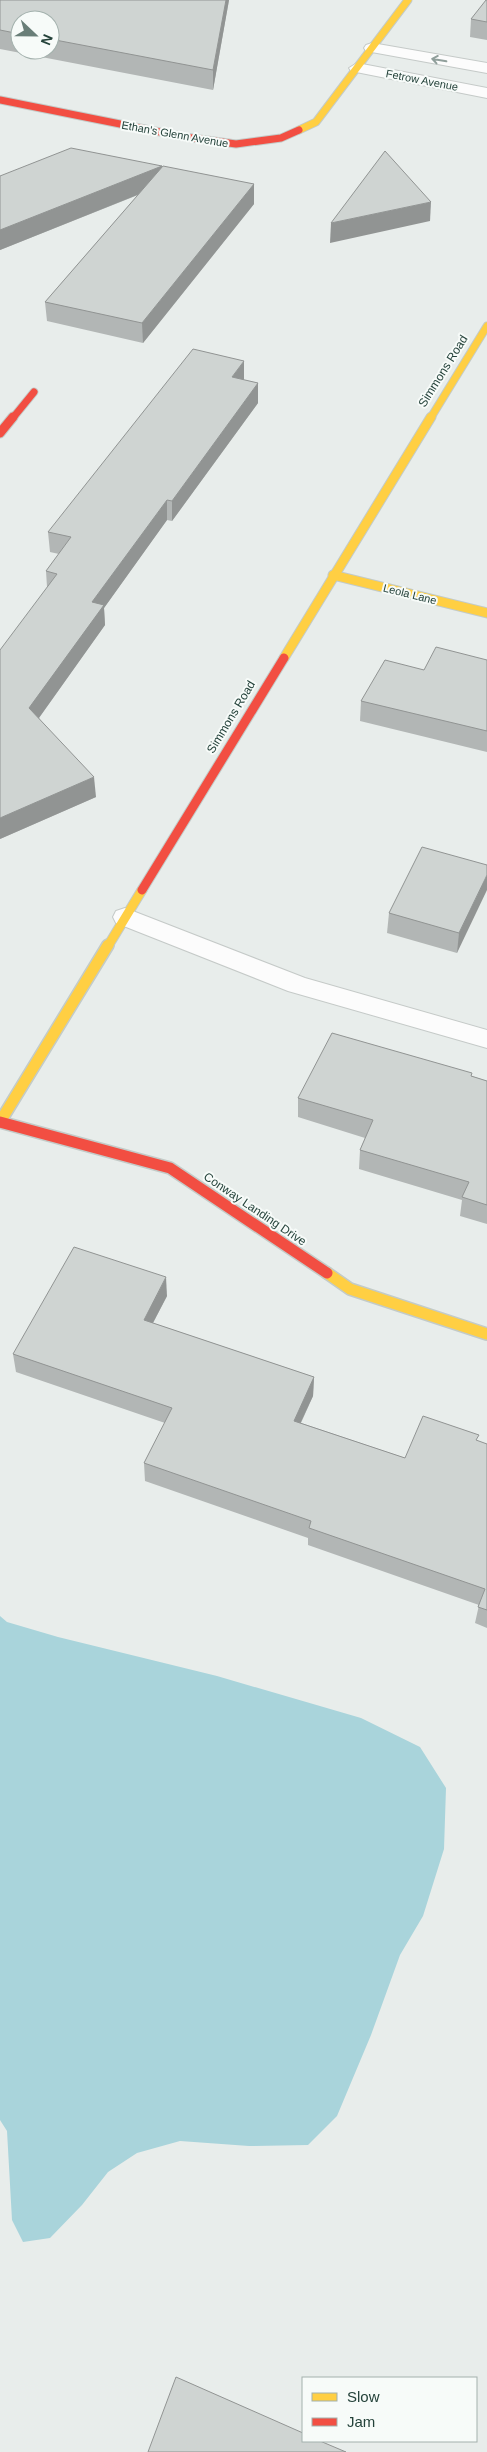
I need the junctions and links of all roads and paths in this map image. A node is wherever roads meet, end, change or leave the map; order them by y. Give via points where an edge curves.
1 (408, 0) edge
2 (372, 48) junction
3 (357, 68) junction
4 (487, 68) edge
5 (487, 92) edge
6 (0, 100) edge
7 (487, 326) edge
8 (34, 392) dead end
9 (0, 433) edge
10 (333, 576) junction
11 (487, 613) edge
12 (125, 917) junction
13 (487, 1039) edge
14 (0, 1122) edge
15 (487, 1334) edge

1 - 2 street, Ethan's Glenn Avenue
2 - 3 street, Ethan's Glenn Avenue
4 -> 2 street, Fetrow Avenue
3 - 5 street, Fetrow Avenue
3 - 6 street, Ethan's Glenn Avenue via 316,122 281,138 236,144
7 - 10 street, Simmons Road
8 - 9 street
10 - 11 street, Leola Lane
10 - 12 street, Simmons Road
12 - 13 street via 297,985
12 - 14 street, Simmons Road
14 - 15 street, Conway Landing Drive via 170,1168 350,1289

